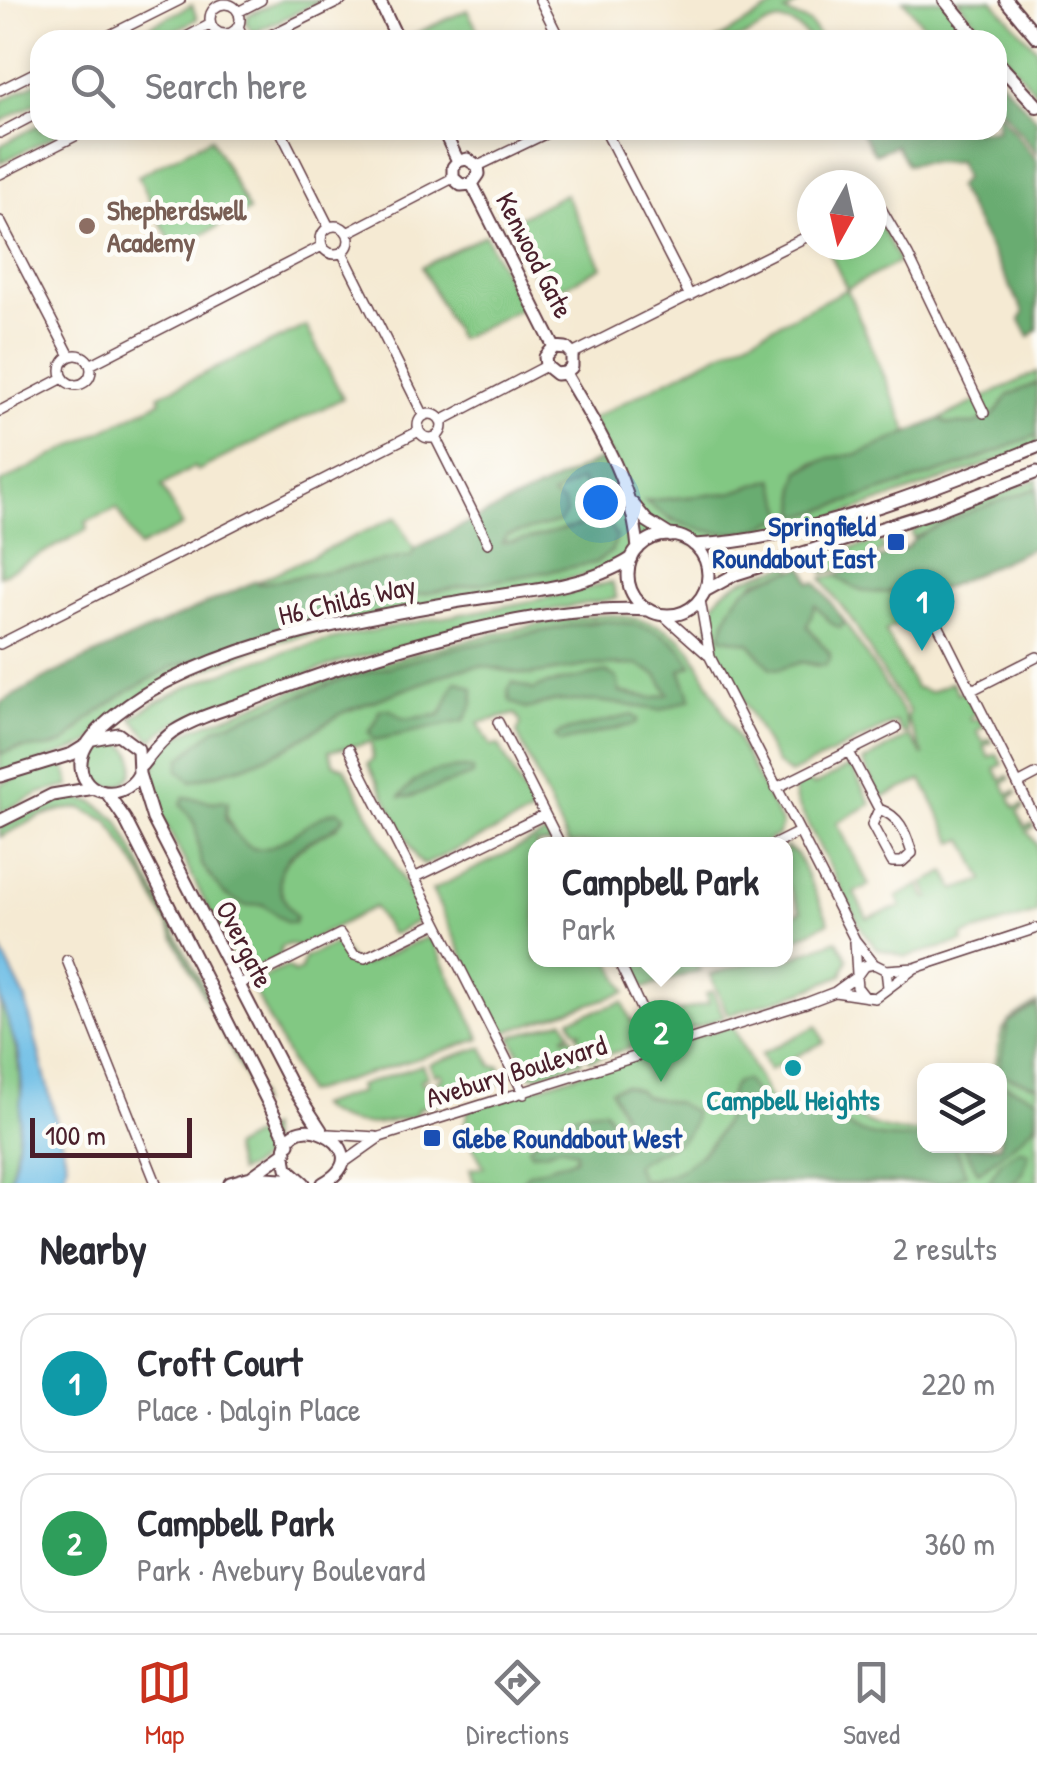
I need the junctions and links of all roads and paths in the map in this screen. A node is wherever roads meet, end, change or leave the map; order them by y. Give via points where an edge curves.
1 (180, 0) edge
2 (205, 0) edge
3 (261, 0) edge
4 (342, 0) edge
5 (379, 0) edge
6 (540, 0) edge
7 (945, 0) edge
8 (1006, 0) edge
9 (233, 6) edge
10 (211, 12) junction
11 (238, 26) junction
12 (120, 30) edge
13 (216, 30) edge
14 (232, 30) edge
15 (240, 30) edge
16 (282, 30) edge
17 (393, 30) edge
18 (555, 30) edge
19 (970, 30) edge
20 (1037, 37) edge
21 (1007, 73) edge
22 (30, 75) edge
23 (0, 90) edge
24 (1037, 106) edge
25 (30, 117) edge
26 (0, 132) edge
27 (67, 140) edge
28 (285, 140) edge
29 (448, 140) edge
30 (531, 140) edge
31 (609, 140) edge
32 (458, 161) junction
33 (478, 166) junction
34 (0, 174) edge
35 (453, 178) junction
36 (472, 184) junction
37 (0, 221) edge
38 (887, 222) edge
39 (329, 227) junction
40 (347, 233) junction
41 (797, 242) edge
42 (322, 246) junction
43 (342, 252) junction
44 (690, 296) junction
45 (554, 347) junction
46 (572, 354) junction
47 (70, 356) junction
48 (90, 365) junction
49 (546, 366) junction
50 (565, 374) junction
51 (63, 378) junction
52 (0, 410) edge
53 (984, 412) dead end
54 (424, 416) junction
55 (441, 421) junction
56 (419, 431) junction
57 (436, 437) junction
58 (1037, 448) edge
59 (1037, 472) edge
60 (631, 502) junction
61 (671, 536) junction
62 (488, 543) dead end
63 (694, 545) junction
64 (635, 553) junction
65 (702, 595) junction
66 (927, 603) dead end
67 (649, 610) junction
68 (663, 615) junction
69 (0, 644) edge
70 (710, 657) junction
71 (1037, 657) edge
72 (972, 690) junction
73 (498, 722) dead end
74 (896, 728) dead end
75 (90, 742) junction
76 (349, 749) dead end
77 (849, 752) junction
78 (140, 770) junction
79 (1037, 774) edge
80 (0, 776) edge
81 (1018, 784) junction
82 (94, 788) junction
83 (776, 788) junction
84 (106, 793) junction
85 (879, 810) junction
86 (544, 815) junction
87 (0, 821) edge
88 (1037, 822) edge
89 (799, 832) junction
90 (556, 837) edge
91 (789, 837) edge
92 (414, 878) junction
93 (436, 923) junction
94 (1037, 928) edge
95 (855, 940) junction
96 (67, 960) dead end
97 (874, 964) junction
98 (621, 967) edge
99 (916, 968) junction
100 (886, 970) junction
101 (856, 976) junction
102 (238, 985) junction
103 (888, 988) junction
104 (835, 992) junction
105 (864, 996) junction
106 (661, 1051) junction
107 (524, 1094) junction
108 (325, 1132) junction
109 (380, 1137) junction
110 (287, 1148) junction
111 (340, 1166) junction
112 (251, 1177) junction
113 (300, 1182) edge
114 (156, 1183) edge
115 (230, 1183) edge
116 (323, 1183) edge

1 - 12 street
2 - 10 street
3 - 9 street
4 - 16 street
5 - 17 street
6 - 18 street
7 - 19 main road
8 - 20 main road
9 - 10 street
9 - 11 street
10 - 13 street
11 - 14 street
11 - 15 street
21 - 24 main road
22 - 23 street
25 - 26 street
27 - 34 street
28 - 39 street
29 - 32 street
30 - 33 street
31 - 44 street
32 - 33 street
32 - 35 street
33 - 36 street
35 - 36 street
35 - 40 street
36 - 45 street, Kenwood Gate
37 - 47 street
38 - 53 street
39 - 40 street
39 - 42 street
40 - 43 street
41 - 44 street
42 - 43 street
42 - 48 street
43 - 54 street
44 - 46 street
45 - 46 street
45 - 49 street
46 - 50 street
47 - 48 street
47 - 51 street
48 - 51 street via 82,383
49 - 50 street
49 - 55 street
50 - 60 street
51 - 52 street
54 - 55 street
54 - 56 street
55 - 57 street
56 - 57 street
56 - 69 street
57 - 62 street
58 - 63 street via 821,522 733,544
59 - 65 street via 736,574
60 - 61 street
60 - 64 street
61 - 63 street
61 - 64 street
63 - 65 street via 707,566
64 - 67 street via 628,582
64 - 75 street, H6 Childs Way via 596,577 362,618 193,670 144,694
65 - 68 street via 690,609
65 - 70 street
66 - 72 street
67 - 68 street
67 - 78 street via 572,612 362,661 188,724 161,742
68 - 70 street
70 - 83 street
71 - 72 street
72 - 81 street
73 - 86 street
74 - 77 street
75 - 78 street via 109,733 126,737 138,749
75 - 80 street, H6 Childs Way
75 - 82 street via 82,772
76 - 92 street
77 - 83 street
77 - 85 street
78 - 84 street via 130,787
78 - 102 street, Overgate via 153,819
79 - 81 street
81 - 88 street
82 - 84 street
82 - 87 street via 52,794
83 - 89 street
84 - 110 street, Overgate via 280,1123
85 - 85 street via 872,826 886,856 902,862 912,853 908,838 898,820
86 - 90 street
86 - 92 street
89 - 91 street
89 - 95 street
92 - 93 street
93 - 102 street via 365,958 354,955 340,934
93 - 107 street
94 - 99 street
95 - 97 street
95 - 101 street
96 - 114 street
97 - 100 street
97 - 101 street
98 - 106 street
99 - 100 street
99 - 103 street
100 - 103 street
101 - 104 street, Avebury Boulevard
101 - 105 street
102 - 108 street, Overgate via 289,1081
103 - 105 street via 880,996
104 - 105 street, Avebury Boulevard
104 - 106 street, Avebury Boulevard
106 - 107 street, Avebury Boulevard
107 - 109 street, Avebury Boulevard
108 - 109 street, Avebury Boulevard
108 - 110 street via 302,1131
108 - 111 street, Overgate via 340,1148
109 - 111 street, Avebury Boulevard
110 - 112 street
110 - 113 street, Overgate via 288,1168
111 - 116 street
112 - 113 street
112 - 115 street

